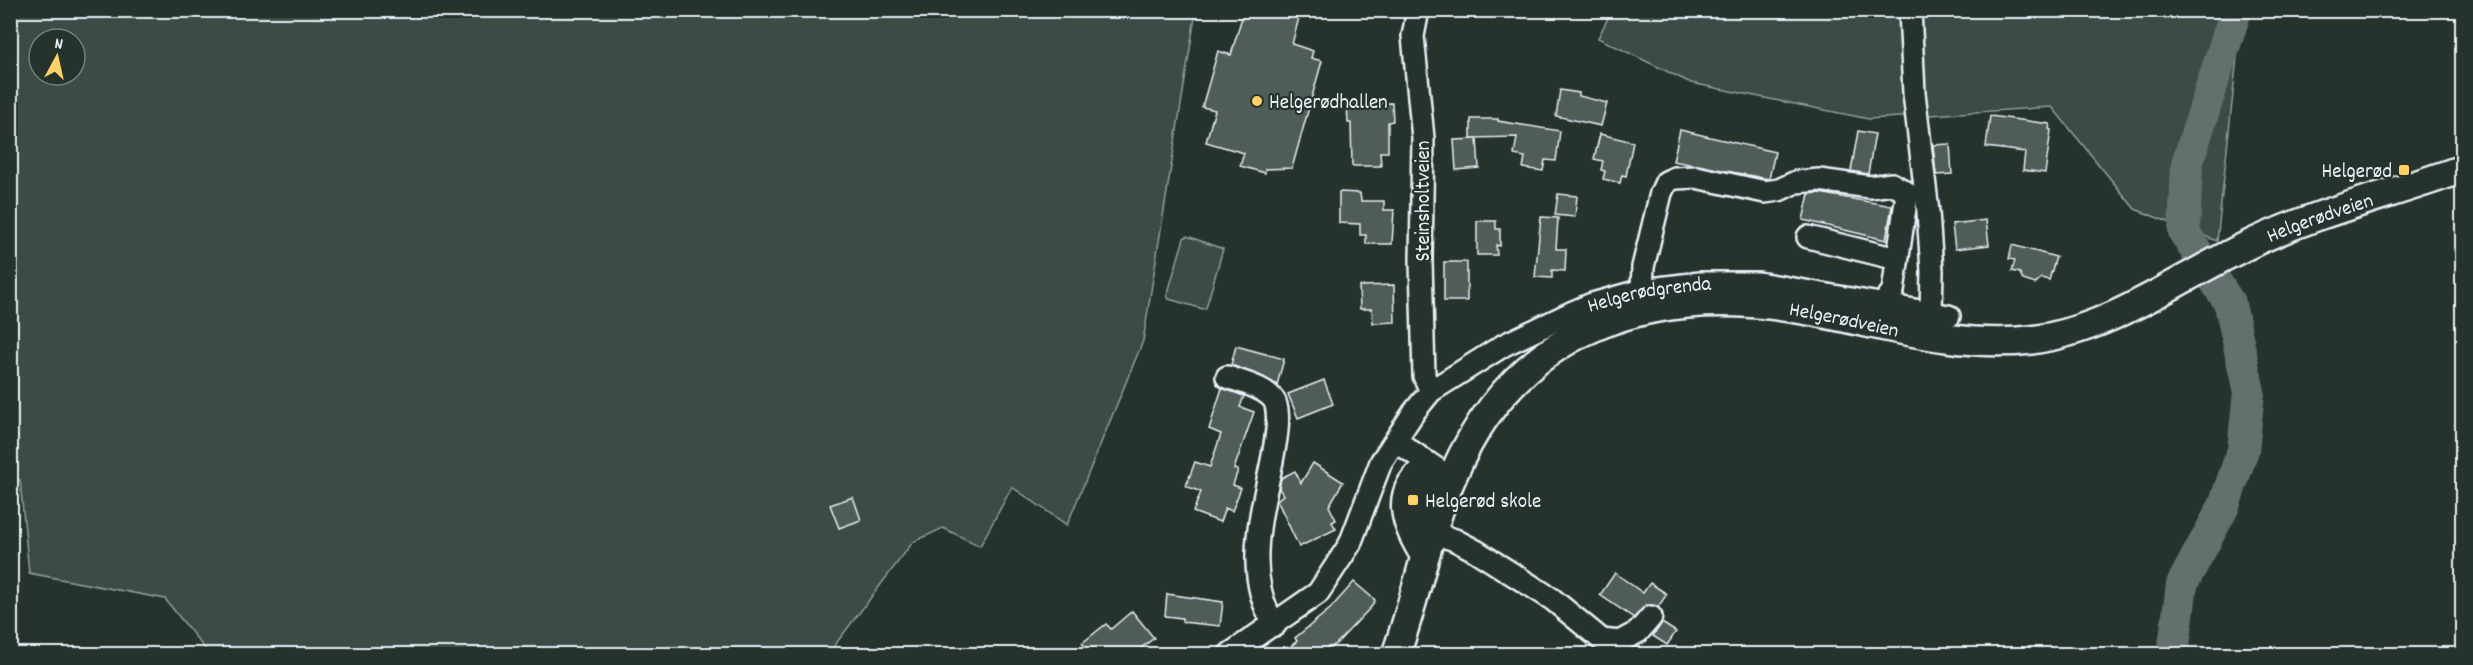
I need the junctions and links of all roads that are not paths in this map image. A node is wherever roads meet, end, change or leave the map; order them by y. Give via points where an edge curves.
1 (1418, 10) edge
2 (1910, 10) edge
3 (2463, 169) edge
4 (1808, 237) dead end
5 (1897, 259) junction
6 (1642, 290) junction
7 (1883, 304) junction
8 (1227, 377) dead end
9 (1431, 391) junction
10 (1396, 441) junction
11 (1439, 470) junction
12 (1434, 533) junction
13 (1425, 562) junction
14 (1651, 617) dead end
15 (1275, 625) junction
16 (1230, 654) edge
17 (1396, 654) edge

1 - 9 street, Steinsholtveien via 1413,36 1423,138 1424,376
2 - 7 street, Helgerødgrenda via 1914,93 1940,314
3 - 11 main road, Helgerødveien via 2282,230 2104,320 2048,337 1999,342 1960,339 1750,304 1639,311 1585,330 1523,373
4 - 5 street
5 - 6 street via 1906,201 1900,186 1870,187 1819,180 1796,182 1765,192 1696,177 1676,178 1666,182 1661,193 1643,267
5 - 7 street via 1893,291
6 - 7 street, Helgerødgrenda via 1700,283 1758,283
6 - 9 street, Helgerødgrenda via 1592,304 1504,345
8 - 15 street via 1266,392 1275,402 1276,440 1259,517 1257,562 1264,609
9 - 10 street, Helgerødgrenda
10 - 11 street
10 - 15 street, Helgerødgrenda via 1381,462 1350,544 1332,575 1318,593
11 - 12 main road, Helgerødveien
11 - 13 street via 1414,473 1406,486 1401,510 1409,537
12 - 13 main road, Helgerødveien
12 - 14 street via 1476,551 1551,599 1602,640 1619,642 1638,632
13 - 17 main road, Helgerødveien
15 - 16 street, Helgerødgrenda

